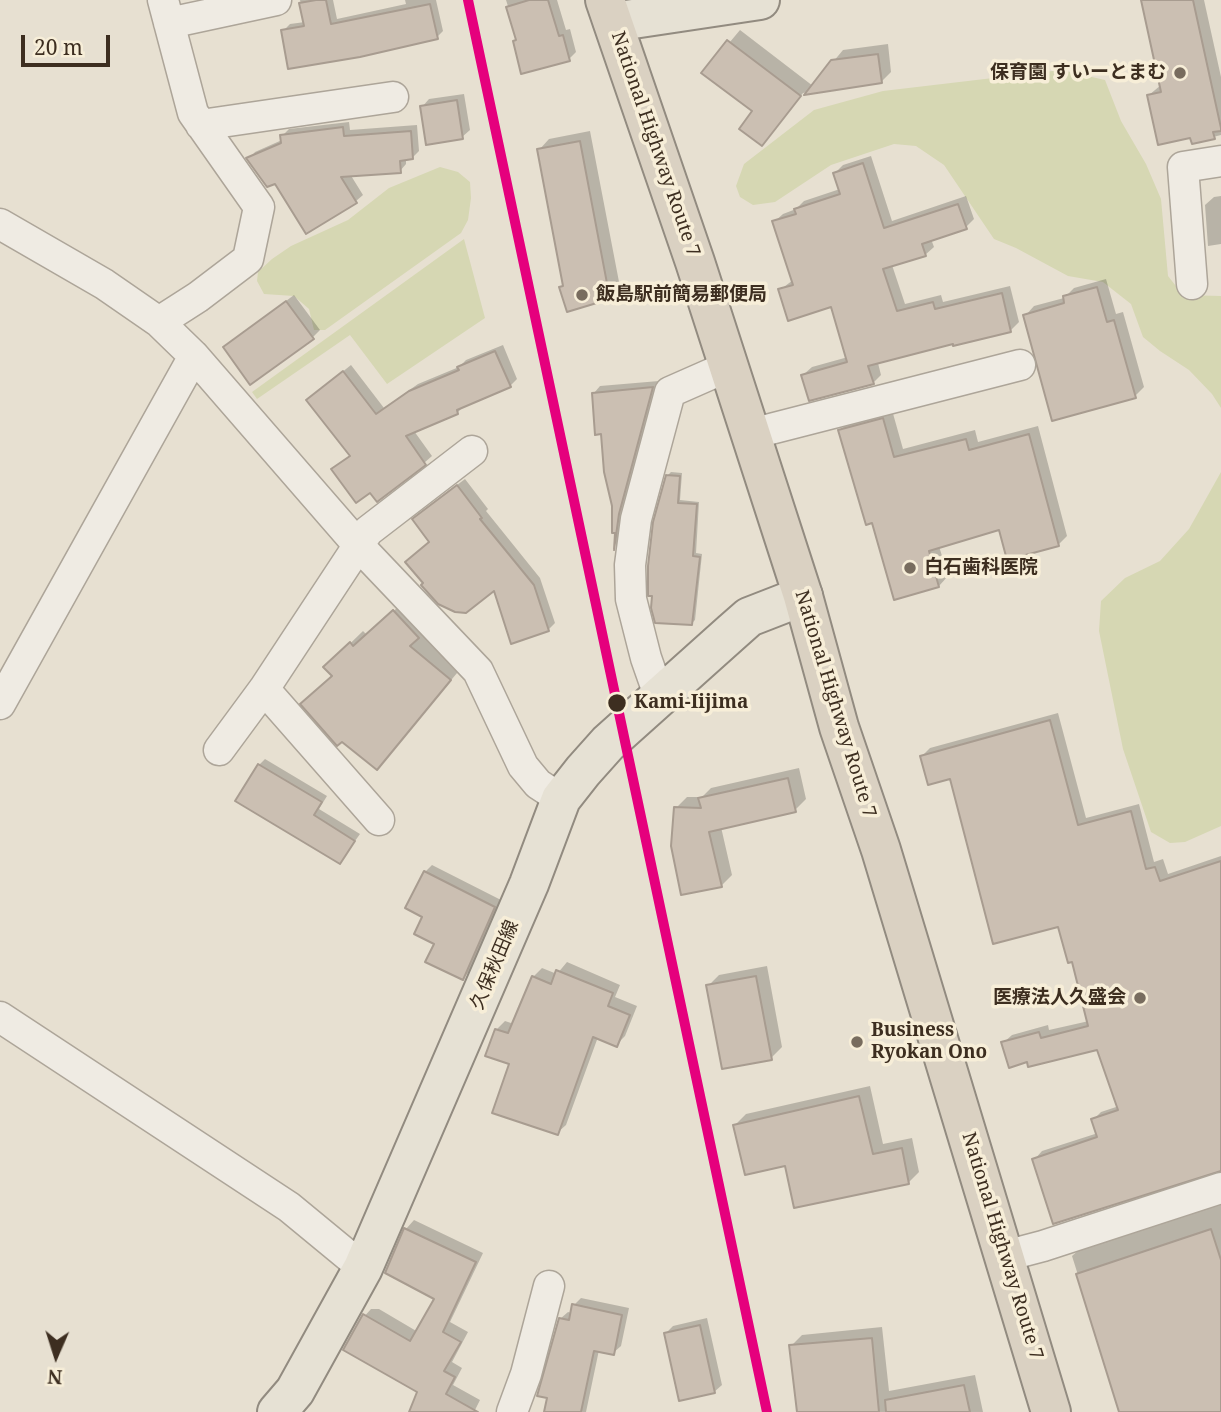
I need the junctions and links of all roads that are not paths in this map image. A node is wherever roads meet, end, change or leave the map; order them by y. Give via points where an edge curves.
1 (276, 0) edge
2 (760, 0) edge
3 (609, 11) edge
4 (166, 12) edge
5 (393, 97) dead end
6 (201, 125) junction
7 (1221, 161) edge
8 (0, 224) edge
9 (1192, 284) dead end
10 (159, 323) junction
11 (194, 356) junction
12 (1020, 365) dead end
13 (729, 366) junction
14 (751, 434) junction
15 (472, 451) dead end
16 (359, 546) junction
17 (803, 596) junction
18 (264, 689) junction
19 (660, 698) junction
20 (0, 704) edge
21 (219, 750) dead end
22 (561, 799) junction
23 (379, 820) dead end
24 (0, 1017) edge
25 (1221, 1188) edge
26 (1005, 1256) junction
27 (363, 1268) junction
28 (549, 1286) dead end
29 (277, 1412) edge
30 (512, 1412) edge
31 (1051, 1412) edge

1 - 4 street
2 - 3 main road
3 - 13 highway, National Highway Route 7
4 - 6 street via 192,113
5 - 6 street
6 - 10 street via 259,207 248,259
7 - 9 street via 1183,167
8 - 10 street via 104,284
10 - 11 street
11 - 16 street
11 - 20 street
12 - 14 street
13 - 14 highway, National Highway Route 7
13 - 19 street via 670,392 636,519 631,599
14 - 17 highway, National Highway Route 7
15 - 16 street via 368,531
16 - 18 street
16 - 22 street via 478,671 523,766 538,784
17 - 19 main road, 久保秋田線 via 750,617
17 - 26 highway, National Highway Route 7 via 839,727
18 - 21 street
18 - 23 street
19 - 22 main road, 久保秋田線 via 608,743
22 - 27 main road, 久保秋田線 via 529,884
24 - 27 street via 289,1207
25 - 26 street
26 - 31 highway, National Highway Route 7
27 - 29 main road, 久保秋田線 via 295,1391
28 - 30 street

